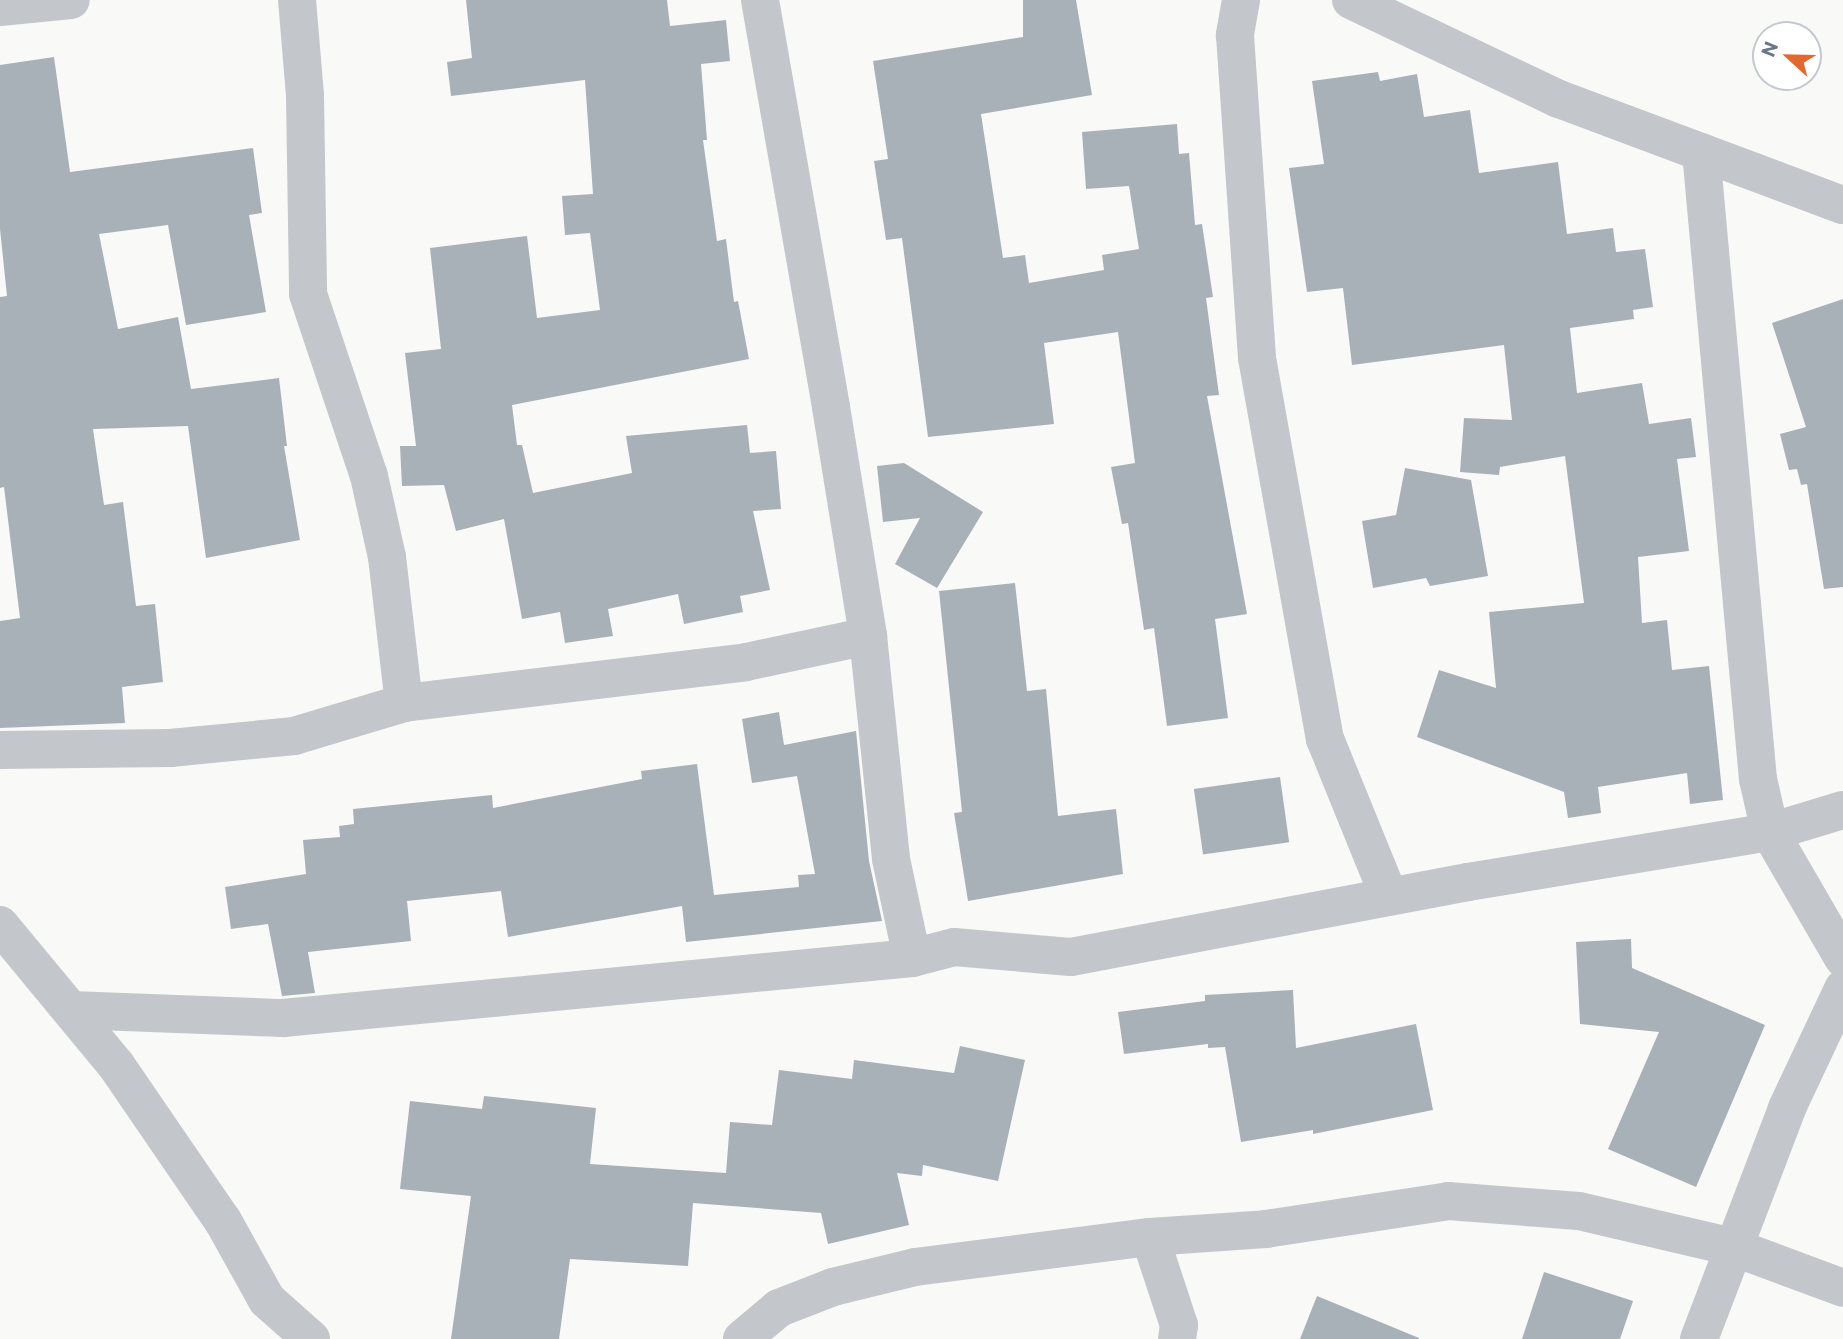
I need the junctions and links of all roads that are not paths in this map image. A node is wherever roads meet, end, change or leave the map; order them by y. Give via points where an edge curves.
1 (71, 0) edge
2 (297, 0) edge
3 (761, 0) edge
4 (1241, 0) edge
5 (1351, 0) edge
6 (0, 7) edge
7 (1701, 152) junction
8 (1843, 205) edge
9 (867, 636) junction
10 (404, 703) junction
11 (0, 750) edge
12 (1843, 810) edge
13 (1770, 832) junction
14 (1389, 897) junction
15 (0, 925) edge
16 (912, 958) junction
17 (1843, 958) edge
18 (1843, 989) edge
19 (71, 1010) junction
20 (1150, 1237) junction
21 (1733, 1247) junction
22 (1843, 1288) edge
23 (311, 1339) edge
24 (742, 1339) edge
25 (1177, 1339) edge
26 (1699, 1339) edge

1 - 6 street
2 - 10 street via 305,96 308,294 369,476 387,557
3 - 9 street
4 - 14 street via 1235,35 1258,358 1325,740
5 - 7 street via 1559,99
7 - 8 street
7 - 13 street via 1758,779
9 - 10 street via 746,662
9 - 16 street via 891,859
10 - 11 street via 294,736 233,744
12 - 13 street
13 - 14 street
13 - 17 street
14 - 16 street via 1070,957 954,947
15 - 19 street
16 - 19 street via 283,1018
18 - 21 street via 1787,1108
19 - 23 street via 175,1149 223,1221 267,1300
20 - 21 street via 1266,1230 1448,1201 1579,1211
20 - 24 street via 915,1267 833,1287 779,1308
20 - 25 street via 1179,1325
21 - 22 street
21 - 26 street

